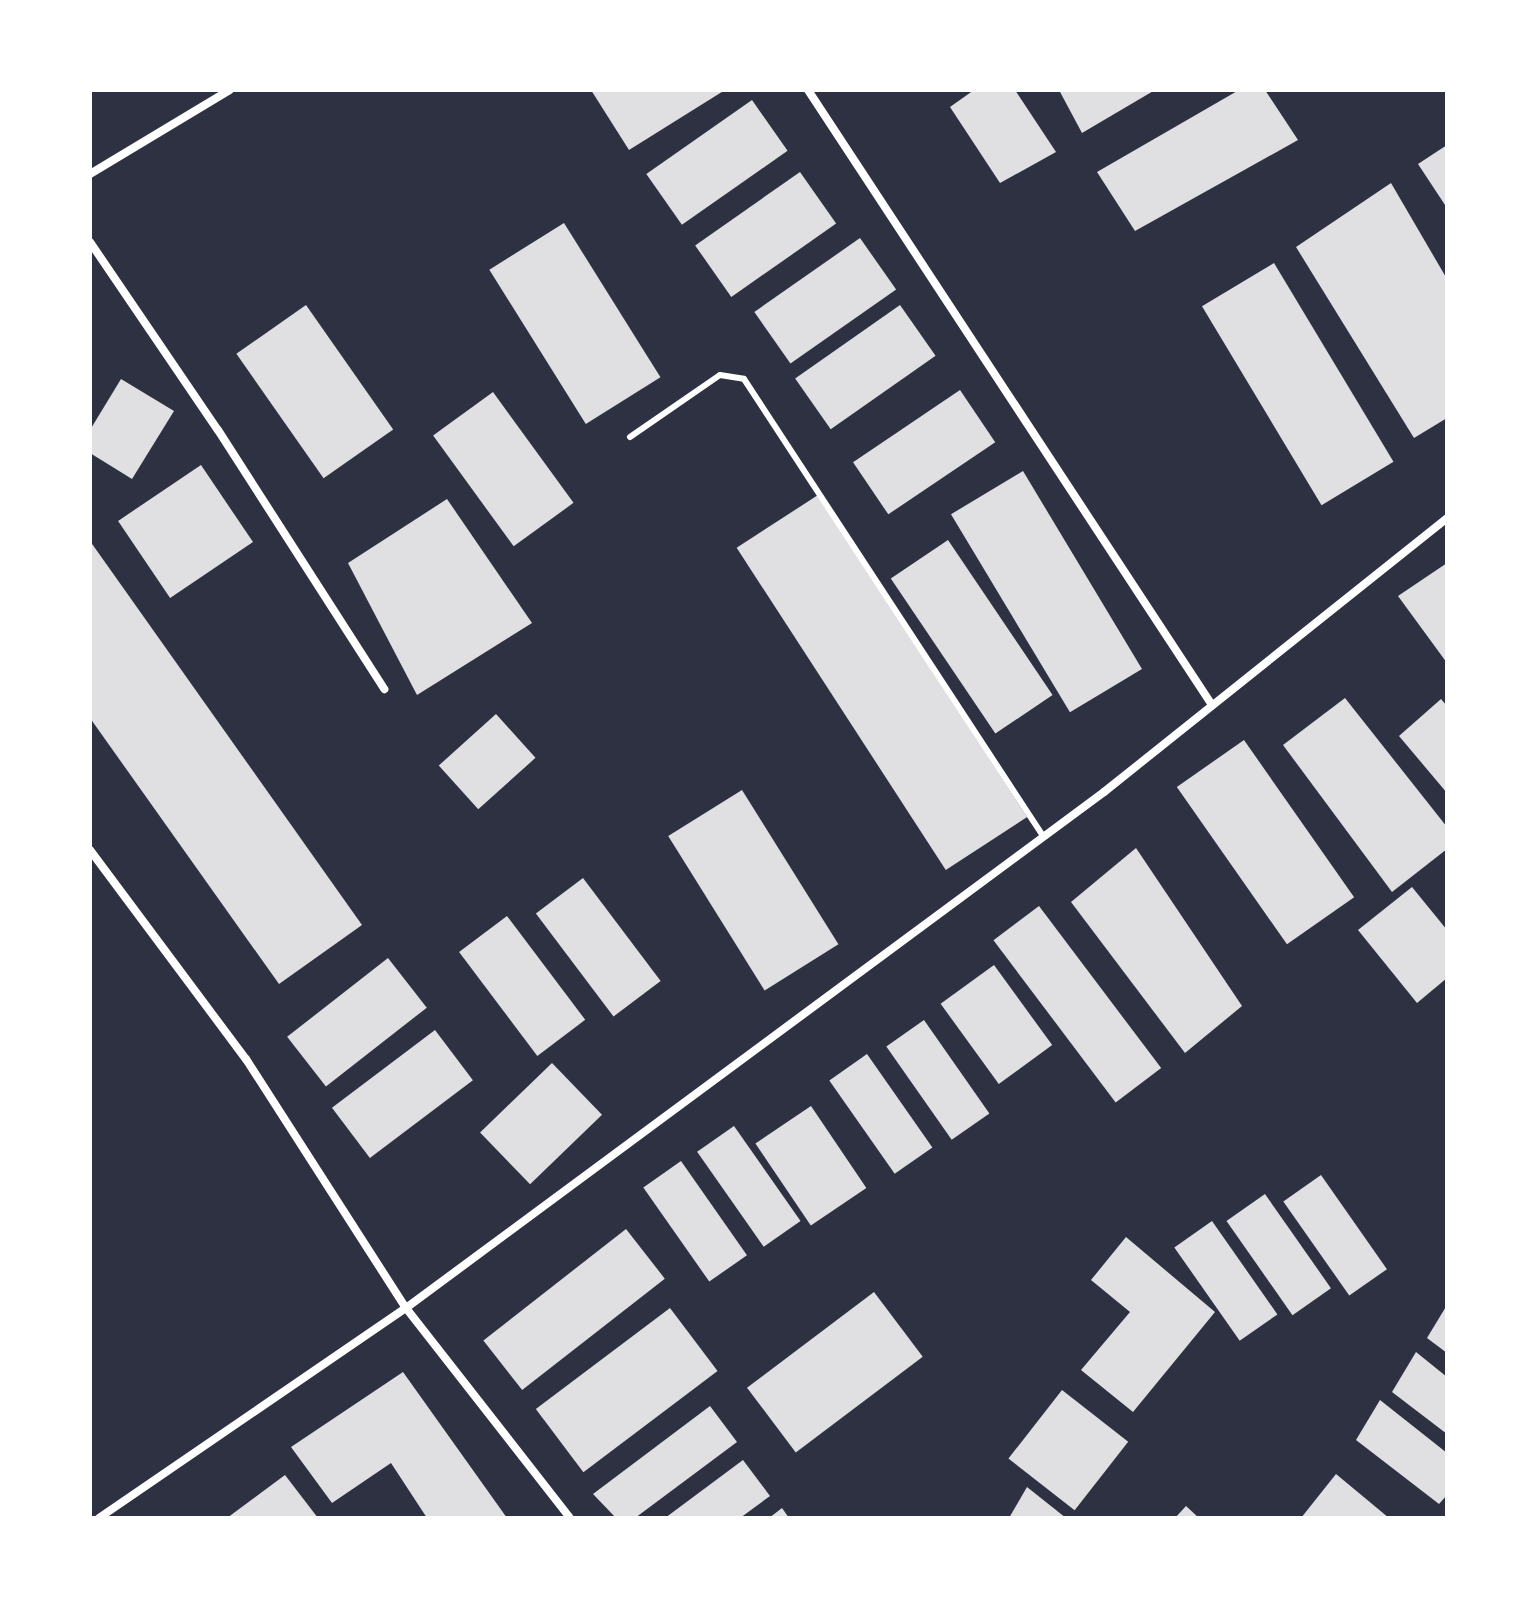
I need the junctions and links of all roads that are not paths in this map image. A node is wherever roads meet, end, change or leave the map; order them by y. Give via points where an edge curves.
1 (230, 90) edge
2 (808, 90) edge
3 (90, 174) edge
4 (90, 242) edge
5 (630, 437) dead end
6 (1447, 518) edge
7 (384, 689) dead end
8 (1212, 705) junction
9 (1043, 836) junction
10 (90, 850) edge
11 (406, 1308) junction
12 (99, 1518) edge
13 (570, 1518) edge

1 - 3 street
2 - 8 street
4 - 7 street
5 - 9 lane via 720,375 744,379
6 - 8 street
8 - 9 street
9 - 11 street
10 - 11 street via 246,1059
11 - 12 street
11 - 13 street

